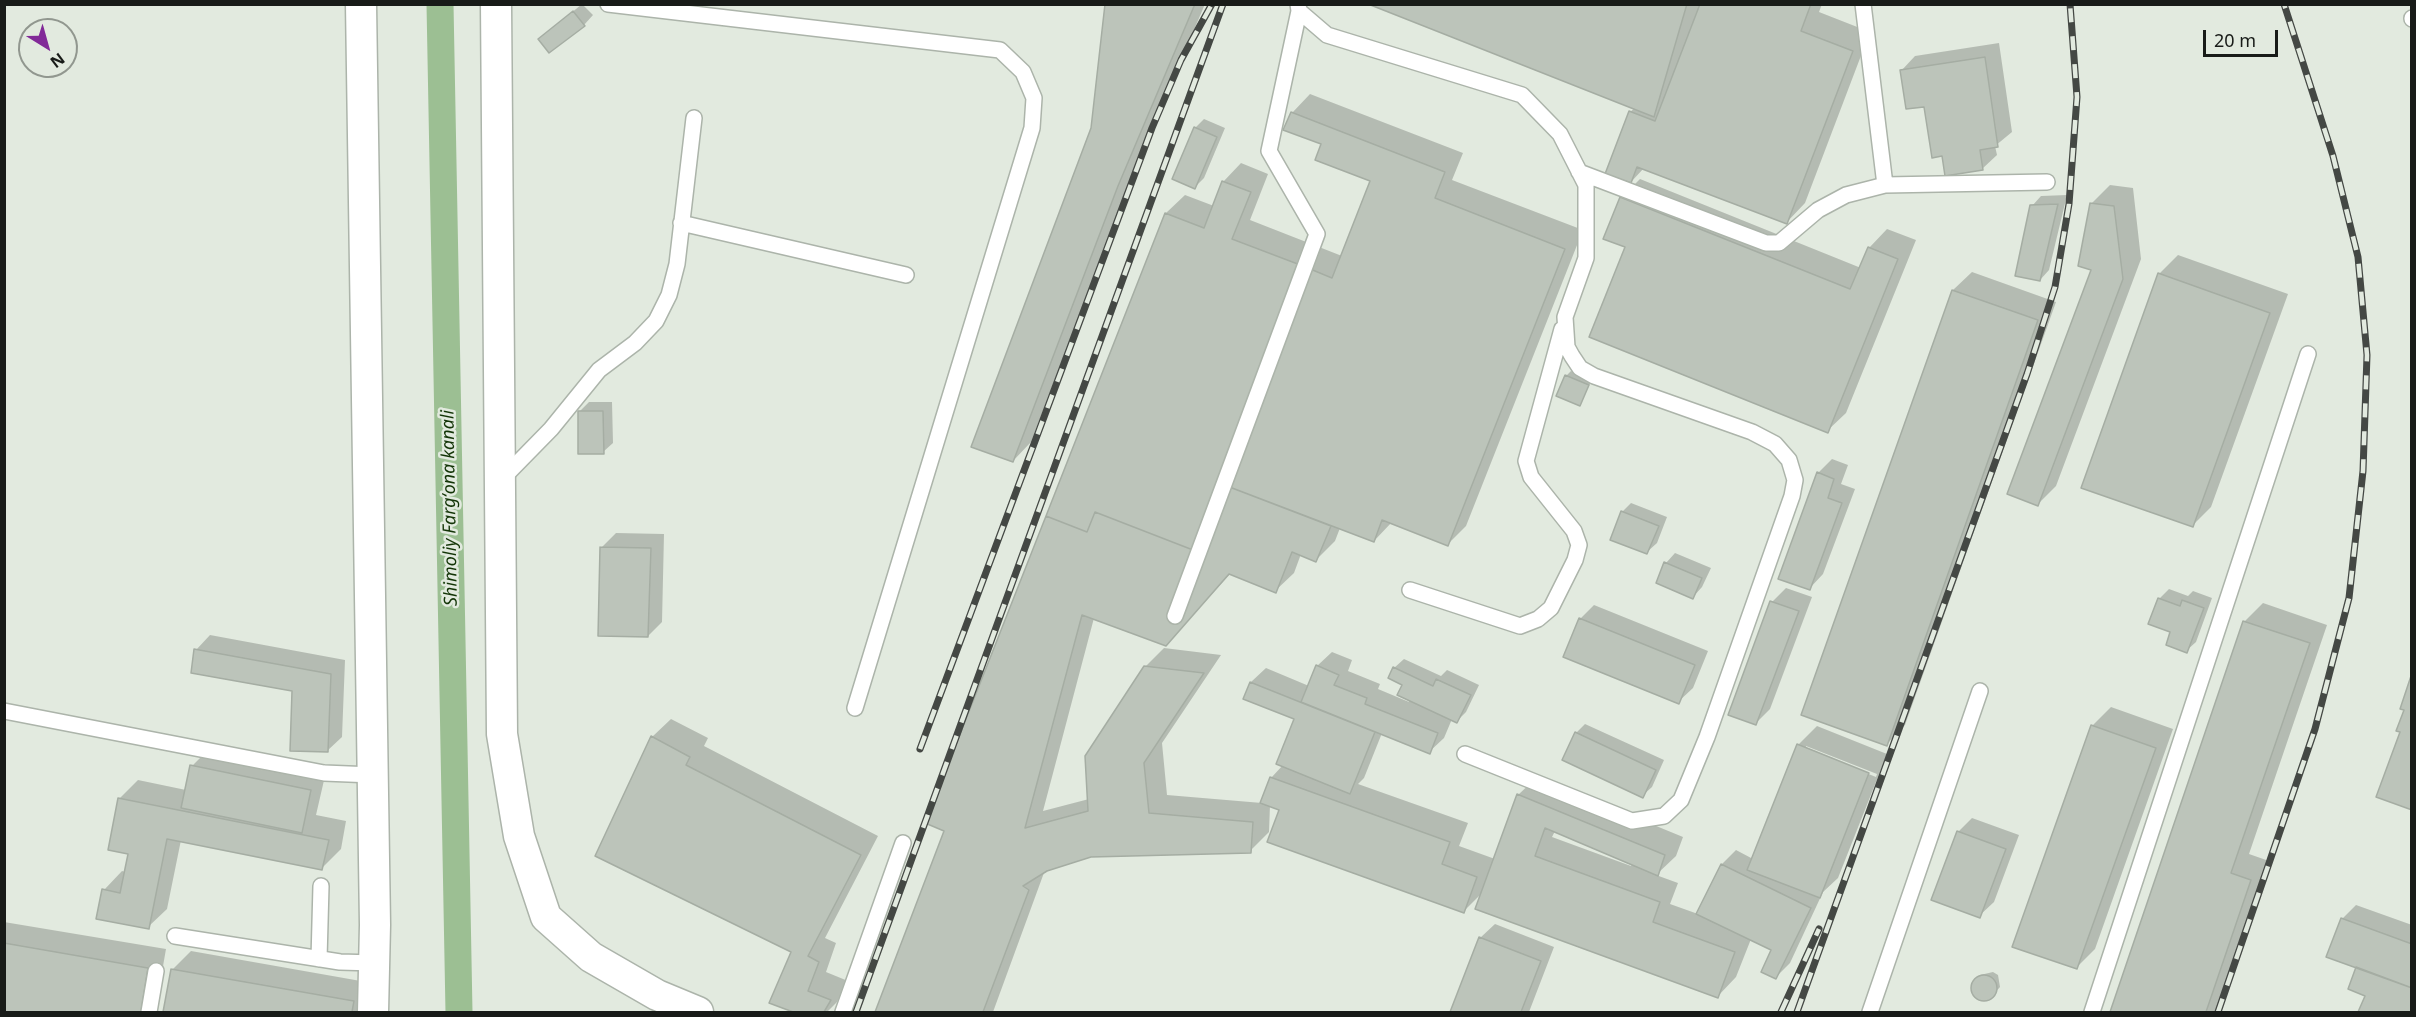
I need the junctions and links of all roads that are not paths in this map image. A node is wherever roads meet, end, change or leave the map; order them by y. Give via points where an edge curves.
1 (361, 4) edge
2 (496, 4) edge
3 (608, 4) edge
4 (1863, 4) edge
5 (1299, 8) edge
6 (694, 118) dead end
7 (1579, 171) junction
8 (2047, 182) dead end
9 (1885, 185) junction
10 (681, 223) junction
11 (906, 276) dead end
12 (1565, 317) junction
13 (2308, 354) dead end
14 (498, 483) junction
15 (1410, 590) dead end
16 (1175, 616) dead end
17 (1980, 691) dead end
18 (855, 708) dead end
19 (4, 711) edge
20 (1465, 754) dead end
21 (373, 775) junction
22 (903, 843) dead end
23 (321, 886) dead end
24 (175, 936) dead end
25 (319, 959) junction
26 (374, 963) junction
27 (156, 971) dead end
28 (149, 1012) edge
29 (373, 1012) edge
30 (698, 1012) edge
31 (843, 1012) edge
32 (1870, 1012) edge
33 (2092, 1012) edge

1 - 21 street
2 - 14 street
3 - 18 lane via 1000,50 1023,72 1034,98 1032,128
4 - 9 lane
5 - 7 lane via 1327,35 1522,95 1560,134
5 - 16 lane via 1269,151 1317,234
6 - 10 lane
7 - 9 lane via 1766,243 1779,243 1818,210 1846,195
7 - 12 lane via 1586,185 1586,258
8 - 9 lane
10 - 11 lane
10 - 14 lane via 671,285 656,321 599,370 551,429
12 - 15 lane via 1526,461 1531,477 1574,531 1579,545 1551,608 1520,626
12 - 20 lane via 1567,347 1580,368 1775,444 1789,460 1795,480 1792,496 1707,737 1681,800 1664,816 1632,821
13 - 33 lane
14 - 30 street via 502,734 519,836 546,917 591,957 657,995
17 - 32 lane
19 - 21 lane via 324,772
21 - 26 street
22 - 31 lane
23 - 25 lane
24 - 25 lane
25 - 26 lane
26 - 29 street
27 - 28 lane

